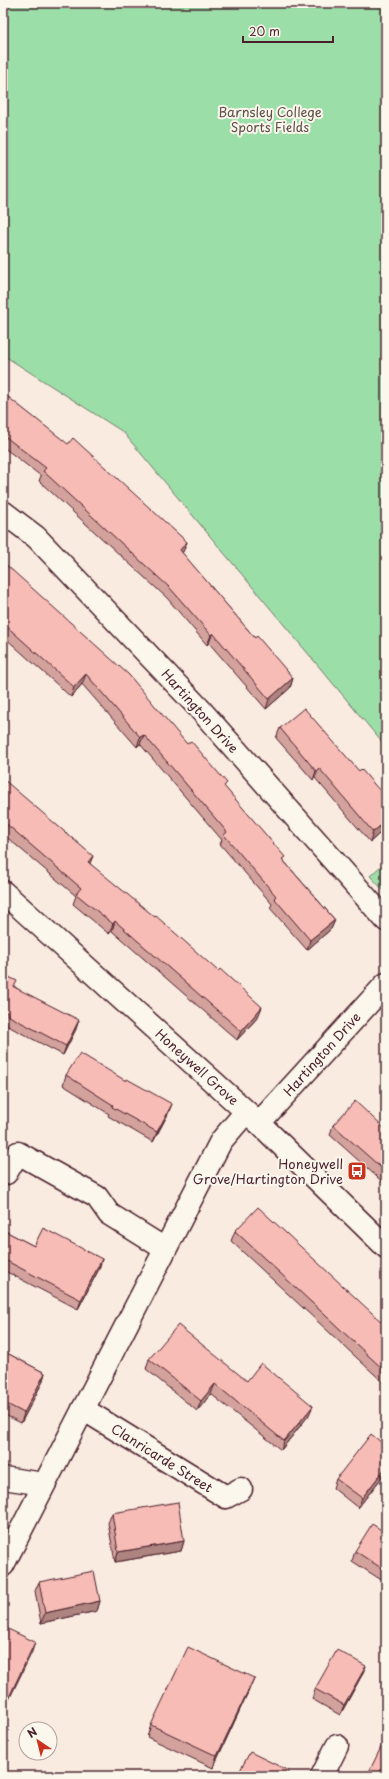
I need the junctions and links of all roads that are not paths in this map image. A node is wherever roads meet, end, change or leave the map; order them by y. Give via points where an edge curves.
1 (3, 512) edge
2 (3, 892) edge
3 (386, 920) edge
4 (386, 984) edge
5 (252, 1117) junction
6 (6, 1173) dead end
7 (386, 1247) edge
8 (165, 1249) junction
9 (83, 1409) junction
10 (3, 1478) edge
11 (44, 1484) junction
12 (241, 1489) dead end
13 (3, 1565) edge
14 (336, 1746) dead end
15 (322, 1776) edge

1 - 3 street, Hartington Drive via 36,537 198,707
2 - 5 street, Honeywell Grove
4 - 5 street, Hartington Drive
5 - 7 street, Honeywell Grove
5 - 8 street via 221,1141
6 - 8 street via 18,1153 97,1197 110,1214
8 - 9 street
9 - 11 street
9 - 12 street, Clanricarde Street via 226,1497
10 - 11 street
11 - 13 street
14 - 15 street

